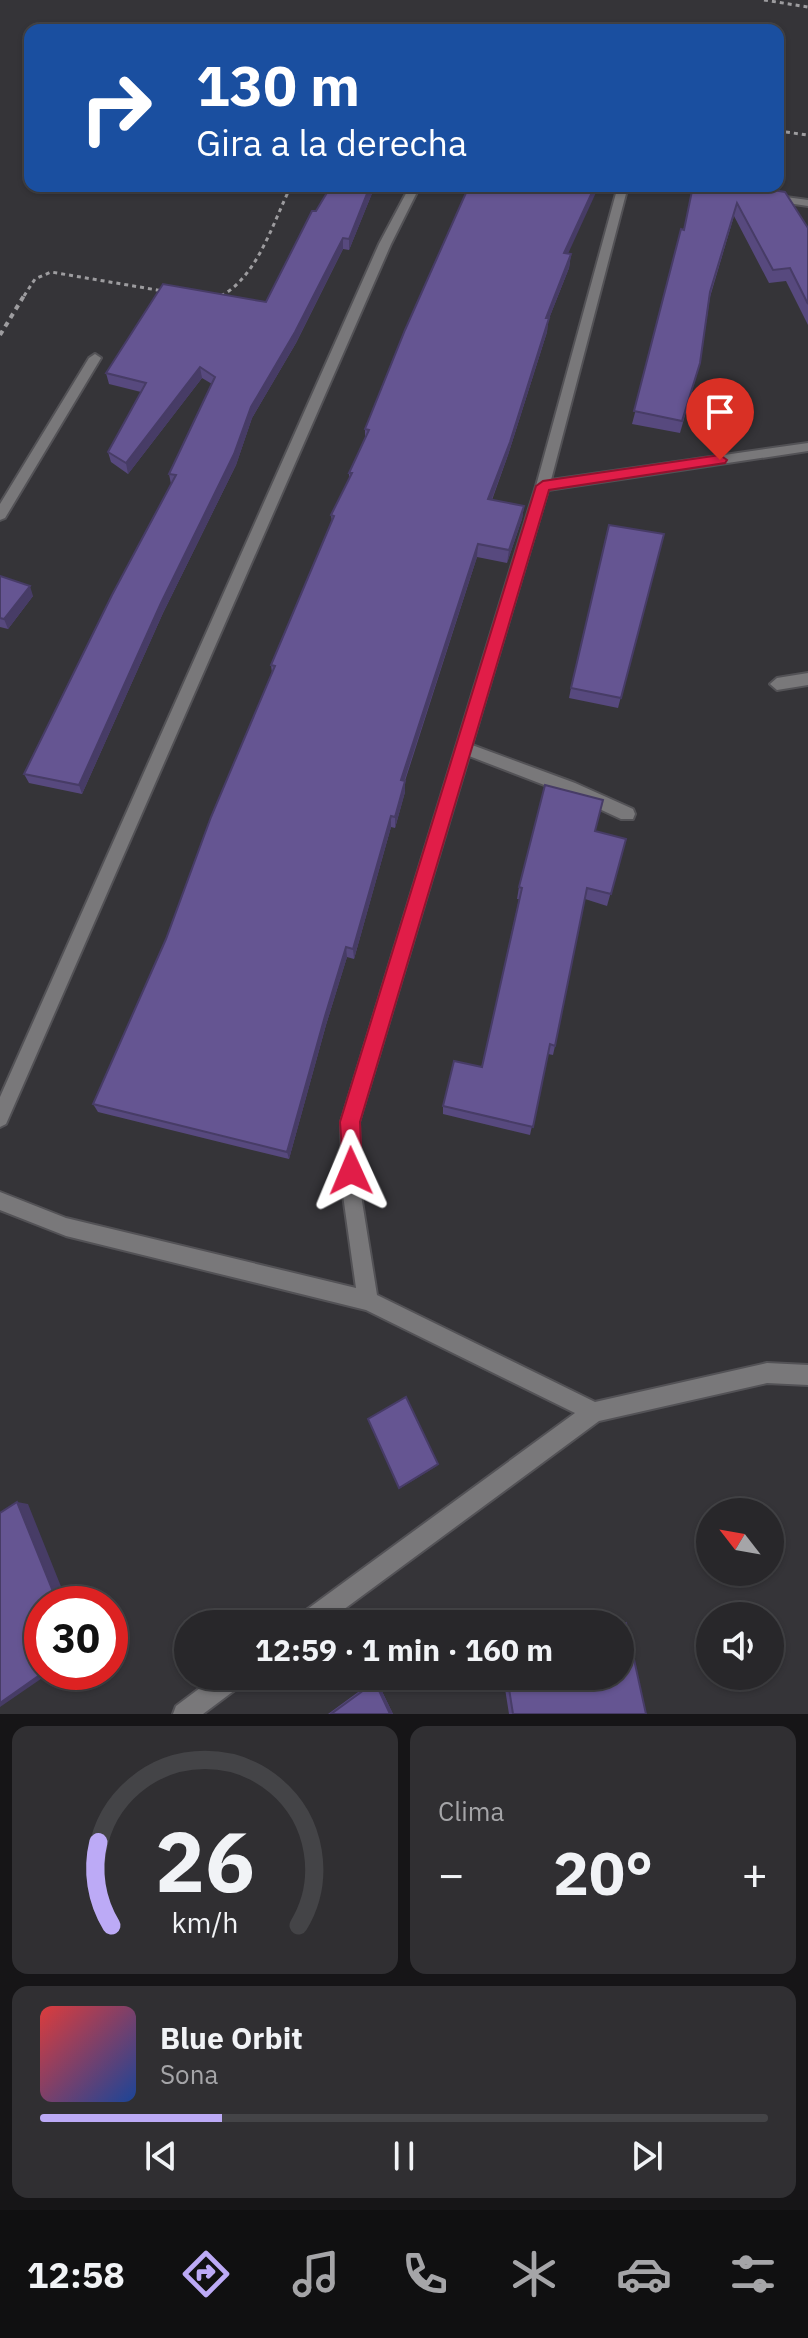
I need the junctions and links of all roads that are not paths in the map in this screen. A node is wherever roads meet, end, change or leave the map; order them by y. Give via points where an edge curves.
1 (412, 192) edge
2 (621, 192) edge
3 (761, 196) edge
4 (808, 203) edge
5 (95, 358) dead end
6 (808, 447) edge
7 (543, 486) junction
8 (0, 515) edge
9 (808, 679) edge
10 (777, 684) dead end
11 (464, 748) junction
12 (627, 814) dead end
13 (0, 1118) edge
14 (0, 1201) edge
15 (368, 1301) junction
16 (808, 1375) edge
17 (594, 1412) junction
18 (325, 1610) edge
19 (216, 1690) edge
20 (184, 1714) edge

1 - 13 street
2 - 7 street
3 - 4 street
5 - 8 street
6 - 7 street
7 - 11 street
9 - 10 street
11 - 12 street
11 - 15 street via 350,1122 352,1195
14 - 15 street via 66,1227
15 - 17 street
16 - 17 street via 767,1373
17 - 18 street
19 - 20 street

